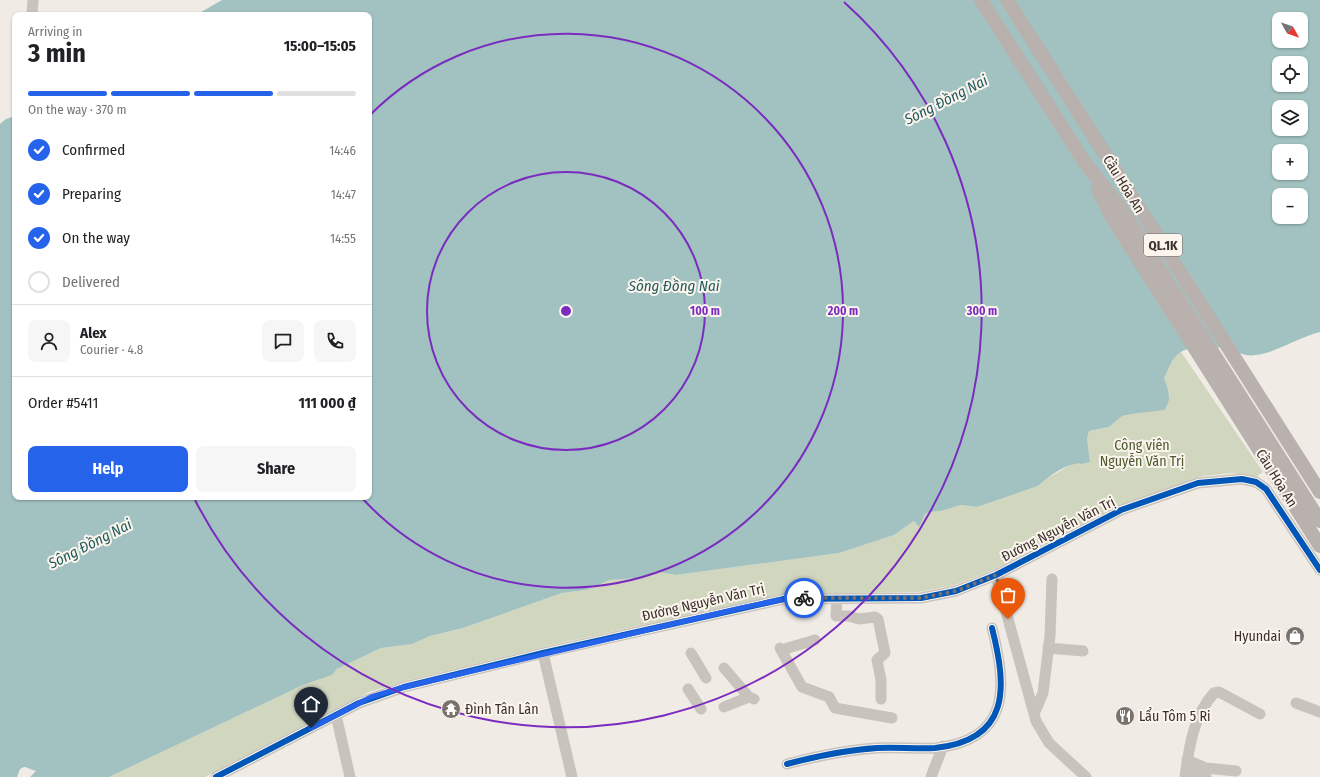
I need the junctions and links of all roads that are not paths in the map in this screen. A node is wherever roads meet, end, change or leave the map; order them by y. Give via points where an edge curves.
1 (33, 0) edge
2 (981, 0) edge
3 (1007, 0) edge
4 (32, 12) edge
5 (1085, 163) junction
6 (1319, 491) edge
7 (1320, 521) edge
8 (1320, 546) edge
9 (1320, 570) edge
10 (996, 575) junction
11 (1052, 580) dead end
12 (837, 598) junction
13 (992, 628) dead end
14 (815, 640) dead end
15 (1048, 648) junction
16 (1083, 651) dead end
17 (543, 653) junction
18 (691, 653) dead end
19 (724, 668) dead end
20 (706, 678) dead end
21 (688, 689) dead end
22 (881, 700) dead end
23 (1296, 703) dead end
24 (724, 707) dead end
25 (701, 709) dead end
26 (1320, 712) edge
27 (1034, 714) junction
28 (1260, 714) dead end
29 (336, 715) junction
30 (892, 718) dead end
31 (943, 746) junction
32 (787, 764) dead end
33 (1186, 768) edge
34 (1236, 771) dead end
35 (216, 777) edge
36 (350, 777) edge
37 (572, 777) edge
38 (931, 777) edge
39 (1086, 777) edge
40 (1206, 777) edge

1 - 4 street
2 - 5 main road, Cầu Hóa An / QL.1K
3 - 6 main road, Cầu Hóa An / QL.1K
5 - 7 main road, Cầu Hóa An / QL.1K via 1120,207
5 - 8 main road, Cầu Hóa An / QL.1K via 1112,216
9 - 10 street, Đường Nguyễn Văn Trị via 1266,489 1256,482 1242,479 1198,483 1121,510
10 - 12 street, Đường Nguyễn Văn Trị via 956,591 921,598
10 - 27 street
11 - 15 street
12 - 17 street, Đường Nguyễn Văn Trị via 784,599 767,602
12 - 22 street via 836,616 878,619 885,653 877,660
13 - 31 street via 1001,670 1002,688 997,712 975,737
14 - 30 street via 780,649 802,687 829,697 835,708
15 - 16 street
15 - 27 street via 1043,693
17 - 29 street, Đường Nguyễn Văn Trị via 393,690 371,697
17 - 37 street
18 - 20 street
19 - 24 street via 751,698
21 - 25 street
23 - 26 street
27 - 39 street via 1043,736
28 - 33 street via 1219,692 1214,693 1204,705 1195,726
29 - 35 street, Đường Nguyễn Văn Trị
29 - 36 street
31 - 32 street via 847,750
31 - 38 street
33 - 34 street
33 - 40 street

